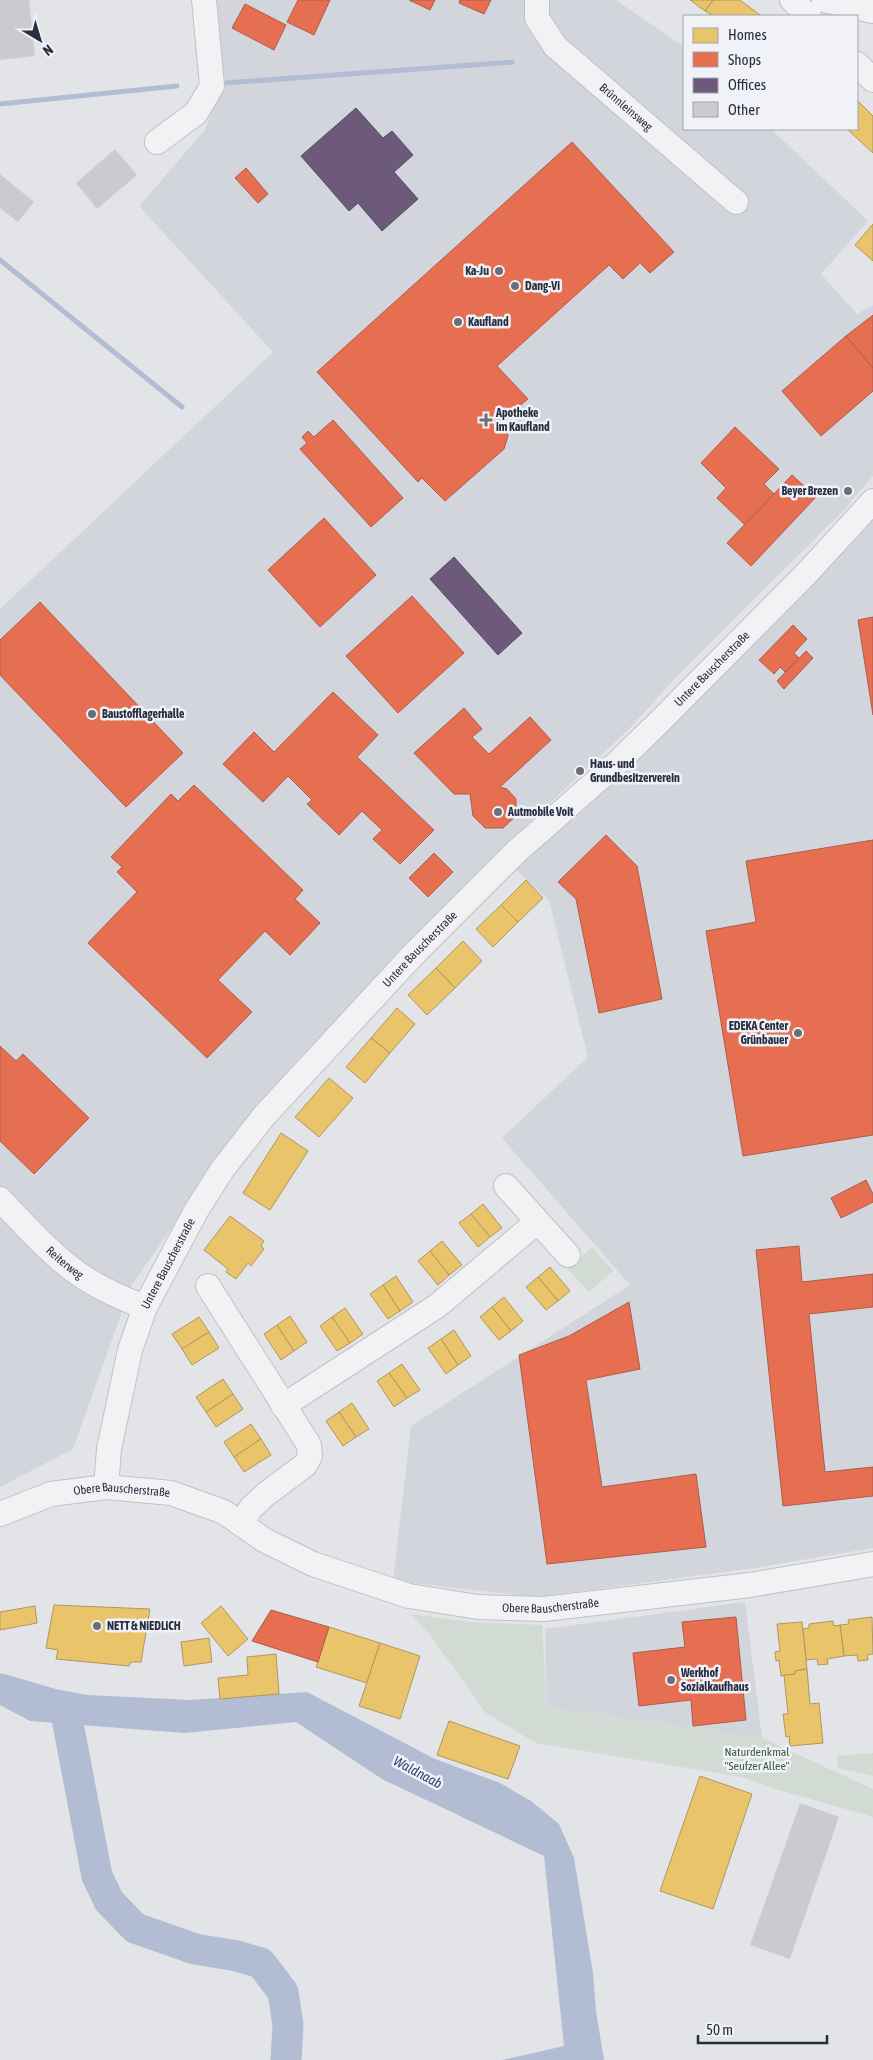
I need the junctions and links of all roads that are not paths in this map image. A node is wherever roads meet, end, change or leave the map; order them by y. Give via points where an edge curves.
1 (204, 0) edge
2 (538, 0) edge
3 (792, 0) edge
4 (824, 0) edge
5 (873, 11) edge
6 (808, 15) edge
7 (858, 65) edge
8 (873, 80) edge
9 (156, 142) dead end
10 (736, 202) dead end
11 (873, 501) edge
12 (506, 1186) dead end
13 (0, 1199) edge
14 (537, 1222) junction
15 (568, 1255) dead end
16 (208, 1286) dead end
17 (145, 1307) junction
18 (283, 1406) junction
19 (106, 1487) junction
20 (0, 1514) edge
21 (241, 1524) junction
22 (873, 1564) edge

1 - 9 street via 212,86 196,113
2 - 10 street, Brünnleinsweg via 537,18 555,46
3 - 6 street
4 - 5 street
7 - 8 street
11 - 17 street, Untere Bauscherstraße via 660,722 517,851 412,956 264,1116 222,1170 196,1211
12 - 14 street
13 - 17 street, Reiterweg via 77,1274
14 - 15 street
14 - 18 street via 438,1306
16 - 18 street
17 - 19 street, Untere Bauscherstraße via 128,1359 109,1449
18 - 21 street via 309,1445 310,1456 305,1465 251,1508
19 - 20 street, Obere Bauscherstraße via 51,1494
19 - 21 street, Obere Bauscherstraße via 170,1493 224,1512
21 - 22 street, Obere Bauscherstraße via 264,1540 313,1564 409,1596 478,1607 544,1609 750,1585

